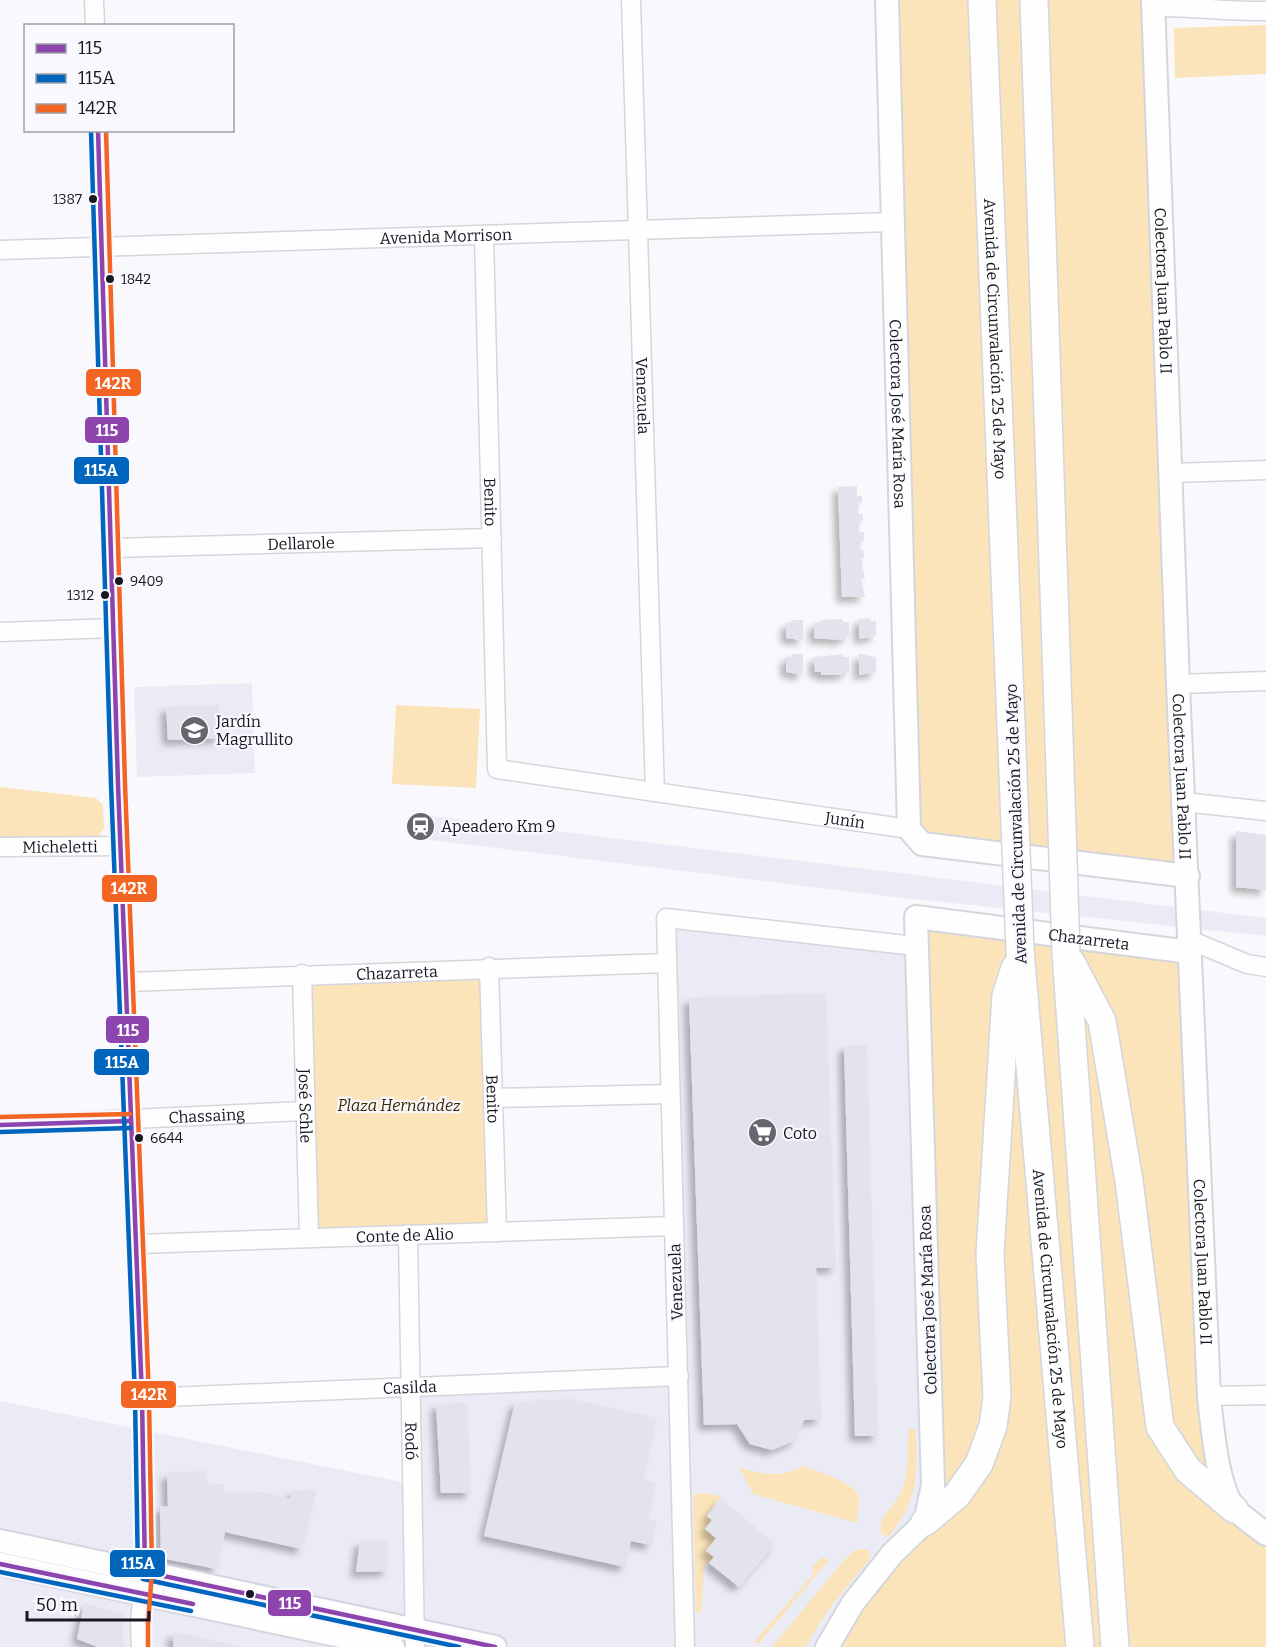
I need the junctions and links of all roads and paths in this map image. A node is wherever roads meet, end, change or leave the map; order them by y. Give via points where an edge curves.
1 (94, 0) edge
2 (631, 0) edge
3 (887, 0) edge
4 (982, 0) edge
5 (1034, 0) edge
6 (1153, 4) edge
7 (1266, 11) edge
8 (95, 24) edge
9 (99, 132) edge
10 (891, 222) junction
11 (636, 230) junction
12 (484, 235) junction
13 (102, 247) junction
14 (0, 250) edge
15 (1266, 470) edge
16 (1172, 473) junction
17 (492, 538) junction
18 (111, 548) junction
19 (114, 628) junction
20 (0, 632) edge
21 (1266, 681) edge
22 (1178, 684) junction
23 (497, 769) joint
24 (655, 792) junction
25 (1184, 802) junction
26 (1266, 811) edge
27 (909, 829) junction
28 (121, 846) junction
29 (0, 847) edge
30 (1188, 876) junction
31 (916, 917) joint
32 (915, 946) junction
33 (1190, 946) junction
34 (1020, 950) junction
35 (1066, 953) junction
36 (666, 963) junction
37 (489, 967) junction
38 (1266, 967) edge
39 (302, 974) junction
40 (127, 982) junction
41 (670, 1094) junction
42 (493, 1098) junction
43 (304, 1111) junction
44 (130, 1121) junction
45 (0, 1125) edge
46 (674, 1226) junction
47 (496, 1232) junction
48 (408, 1234) junction
49 (309, 1238) junction
50 (137, 1244) junction
51 (679, 1376) junction
52 (411, 1386) junction
53 (1266, 1395) edge
54 (1209, 1396) junction
55 (142, 1398) junction
56 (1234, 1509) junction
57 (925, 1522) junction
58 (1266, 1534) edge
59 (0, 1541) edge
60 (0, 1564) edge
61 (144, 1583) junction
62 (414, 1638) edge
63 (141, 1647) edge
64 (393, 1647) edge
65 (495, 1647) edge
66 (685, 1647) edge
67 (827, 1647) edge
68 (1080, 1647) edge
69 (1115, 1647) edge

1 - 8 street
2 - 11 street, Venezuela
3 - 10 main road, Colectora José María Rosa
4 - 34 highway, Avenida de Circunvalación 25 de Mayo, bridge
5 - 35 highway, bridge
6 - 7 street via 1225,12
6 - 16 main road, Colectora Juan Pablo II
9 - 13 street
10 - 11 street, Avenida Morrison
10 - 27 main road, Colectora José María Rosa
11 - 12 street, Avenida Morrison
11 - 24 street, Venezuela
12 - 13 street, Avenida Morrison
12 - 17 street, Benito
13 - 14 street, Avenida Morrison
13 - 18 street
15 - 16 street
16 - 22 main road, Colectora Juan Pablo II
17 - 18 street, Dellarole
17 - 23 street, Benito
18 - 19 street
19 - 20 street
19 - 28 street
21 - 22 street
22 - 25 main road, Colectora Juan Pablo II
23 - 24 street, Junín
24 - 27 street, Junín
25 - 26 street
25 - 30 main road, Colectora Juan Pablo II
27 - 30 main road, Junín via 922,844
28 - 29 street, Micheletti
28 - 40 street
30 - 33 main road, Colectora Juan Pablo II
31 - 32 main road, Colectora José María Rosa
31 - 33 main road, Chazarreta
32 - 36 street, Venezuela via 666,918
32 - 57 main road, Colectora José María Rosa via 933,1438 933,1485
33 - 38 street
33 - 54 main road, Colectora Juan Pablo II
34 - 57 highway via 1006,996 991,1231 997,1396 993,1426 979,1464 957,1495
34 - 68 highway, Avenida de Circunvalación 25 de Mayo
35 - 56 highway via 1102,1020 1129,1181 1160,1426 1188,1470
35 - 69 highway
36 - 37 street, Chazarreta
36 - 41 street, Venezuela
37 - 39 street, Chazarreta
37 - 42 street, Benito
39 - 40 street, Chazarreta
39 - 43 street, José Schle
40 - 44 street
41 - 42 street
41 - 46 street, Venezuela
42 - 47 street, Benito
43 - 44 street, Chassaing
43 - 49 street, José Schle
44 - 45 street, Chassaing
44 - 50 street
46 - 47 street, Conte de Alio
46 - 51 street, Venezuela
47 - 48 street, Conte de Alio
48 - 49 street, Conte de Alio
48 - 52 street, Rodó
49 - 50 street, Conte de Alio
50 - 55 street
51 - 52 street, Casilda
51 - 66 street, Venezuela
52 - 55 street, Casilda
52 - 62 street, Rodó
53 - 54 street
54 - 56 main road, Colectora Juan Pablo II via 1213,1442
55 - 61 street
56 - 58 main road, Colectora Juan Pablo II
57 - 67 main road via 892,1554 860,1594
59 - 61 main road
60 - 61 main road
61 - 62 main road
61 - 63 street
61 - 64 main road
62 - 65 main road

